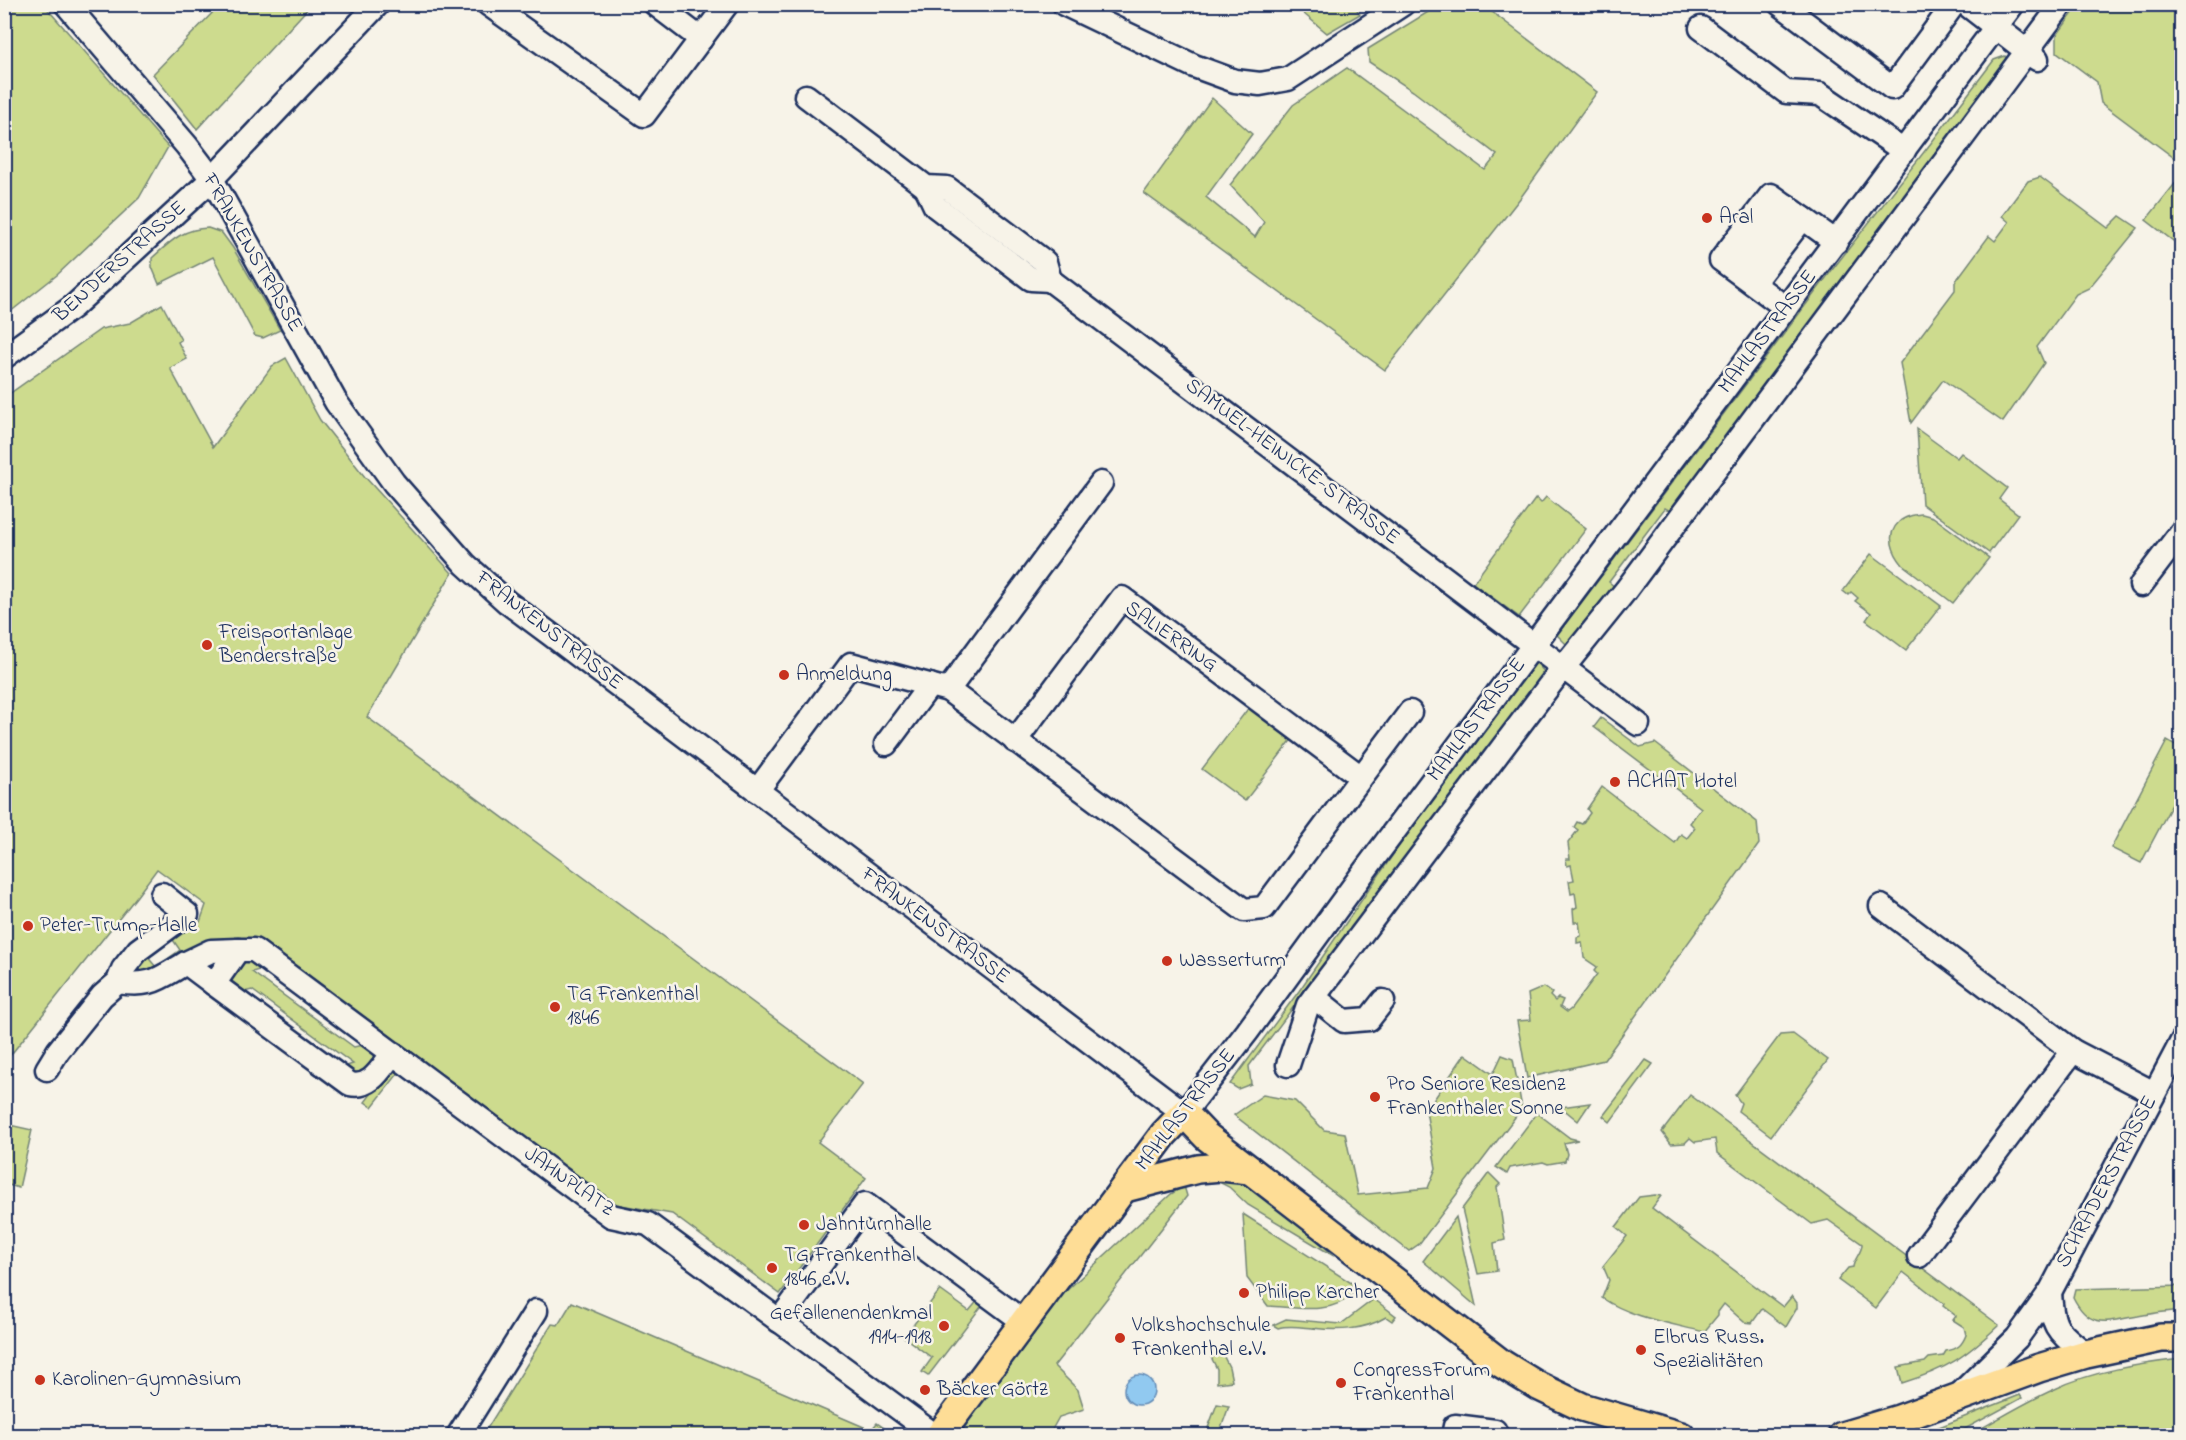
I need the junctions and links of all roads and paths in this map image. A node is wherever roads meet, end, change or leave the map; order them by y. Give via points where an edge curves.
1 (66, 4) edge
2 (378, 4) edge
3 (488, 4) edge
4 (655, 4) edge
5 (727, 4) edge
6 (1064, 4) edge
7 (1403, 4) edge
8 (1780, 4) edge
9 (1954, 4) edge
10 (1966, 4) edge
11 (2013, 4) edge
12 (2062, 4) edge
13 (1701, 28) dead end
14 (1996, 28) junction
15 (701, 39) junction
16 (2032, 55) junction
17 (806, 96) dead end
18 (1904, 151) junction
19 (212, 179) junction
20 (1795, 212) junction
21 (1836, 242) junction
22 (1745, 277) junction
23 (1786, 308) junction
24 (4, 357) edge
25 (1101, 483) dead end
26 (2181, 531) edge
27 (2141, 585) dead end
28 (1534, 645) junction
29 (1563, 668) junction
30 (939, 688) junction
31 (1410, 712) dead end
32 (1638, 724) dead end
33 (1016, 741) junction
34 (886, 744) dead end
35 (1361, 777) junction
36 (757, 791) junction
37 (162, 894) dead end
38 (1881, 906) dead end
39 (238, 950) junction
40 (186, 963) junction
41 (118, 982) junction
42 (214, 984) junction
43 (1314, 997) junction
44 (1383, 1001) dead end
45 (2181, 1041) edge
46 (2073, 1051) junction
47 (393, 1053) junction
48 (1288, 1065) dead end
49 (47, 1069) dead end
50 (2154, 1093) junction
51 (1184, 1113) junction
52 (1250, 1170) junction
53 (1125, 1188) junction
54 (1919, 1256) dead end
55 (2050, 1292) junction
56 (536, 1311) dead end
57 (779, 1321) junction
58 (1024, 1322) junction
59 (2181, 1338) edge
60 (2086, 1354) junction
61 (1958, 1396) junction
62 (1454, 1431) edge
63 (1496, 1431) dead end
64 (458, 1436) edge
65 (938, 1436) edge
66 (1681, 1436) edge
67 (1842, 1436) edge

1 - 19 street, FRANKENSTRASSE
2 - 19 street, BENDERSTRASSE
3 - 15 street via 644,115
4 - 15 street
5 - 15 street
6 - 7 street via 1194,66 1235,81 1260,84 1288,79
8 - 9 street via 1892,88
10 - 14 street
11 - 14 street, MAHLASTRASSE
12 - 16 street
13 - 18 street via 1786,92 1820,94
14 - 16 street
14 - 18 street, MAHLASTRASSE
16 - 29 street
17 - 28 street, SAMUEL-HEINICKE-STRASSE via 926,187 947,188 1045,262 1050,280
18 - 21 street, MAHLASTRASSE
19 - 24 street, BENDERSTRASSE via 74,306
19 - 36 street, FRANKENSTRASSE via 336,402 394,483 465,564 507,602
20 - 21 street
20 - 22 street
20 - 22 street via 1771,195 1721,260
21 - 23 street, MAHLASTRASSE
22 - 23 street
23 - 28 street, MAHLASTRASSE
25 - 30 street
26 - 27 street
28 - 29 street, SAMUEL-HEINICKE-STRASSE
28 - 51 street, MAHLASTRASSE
29 - 32 street, SAMUEL-HEINICKE-STRASSE
29 - 43 street
30 - 33 street
30 - 34 street
30 - 36 street via 851,664
31 - 35 street
33 - 35 street via 1244,910 1264,909
33 - 35 street, SALIERRING via 1122,598
36 - 51 street, FRANKENSTRASSE
37 - 41 street via 188,914 138,950
38 - 46 street
39 - 40 street, JAHNPLATZ via 211,951
39 - 42 street
39 - 47 street, JAHNPLATZ via 254,950
40 - 41 street, JAHNPLATZ via 152,982
40 - 42 street
41 - 49 street via 102,996
42 - 47 street via 350,1084 368,1083
43 - 44 street via 1344,1021 1369,1019
43 - 48 street
45 - 50 street, SCHRADERSTRASSE
46 - 50 street
46 - 54 street
47 - 57 street, JAHNPLATZ via 611,1216 648,1224
50 - 55 street, SCHRADERSTRASSE
51 - 52 main road via 1206,1136
51 - 53 main road, MAHLASTRASSE
52 - 53 main road via 1198,1169
52 - 66 main road via 1502,1364 1582,1407
53 - 58 main road, MAHLASTRASSE
55 - 60 street, SCHRADERSTRASSE via 2054,1323
55 - 61 street, SCHRADERSTRASSE via 2017,1338
56 - 64 street
57 - 58 street via 865,1204
57 - 65 street, JAHNPLATZ
58 - 65 main road, MAHLASTRASSE
59 - 60 main road via 2161,1338
60 - 61 main road
61 - 67 main road
62 - 63 street

